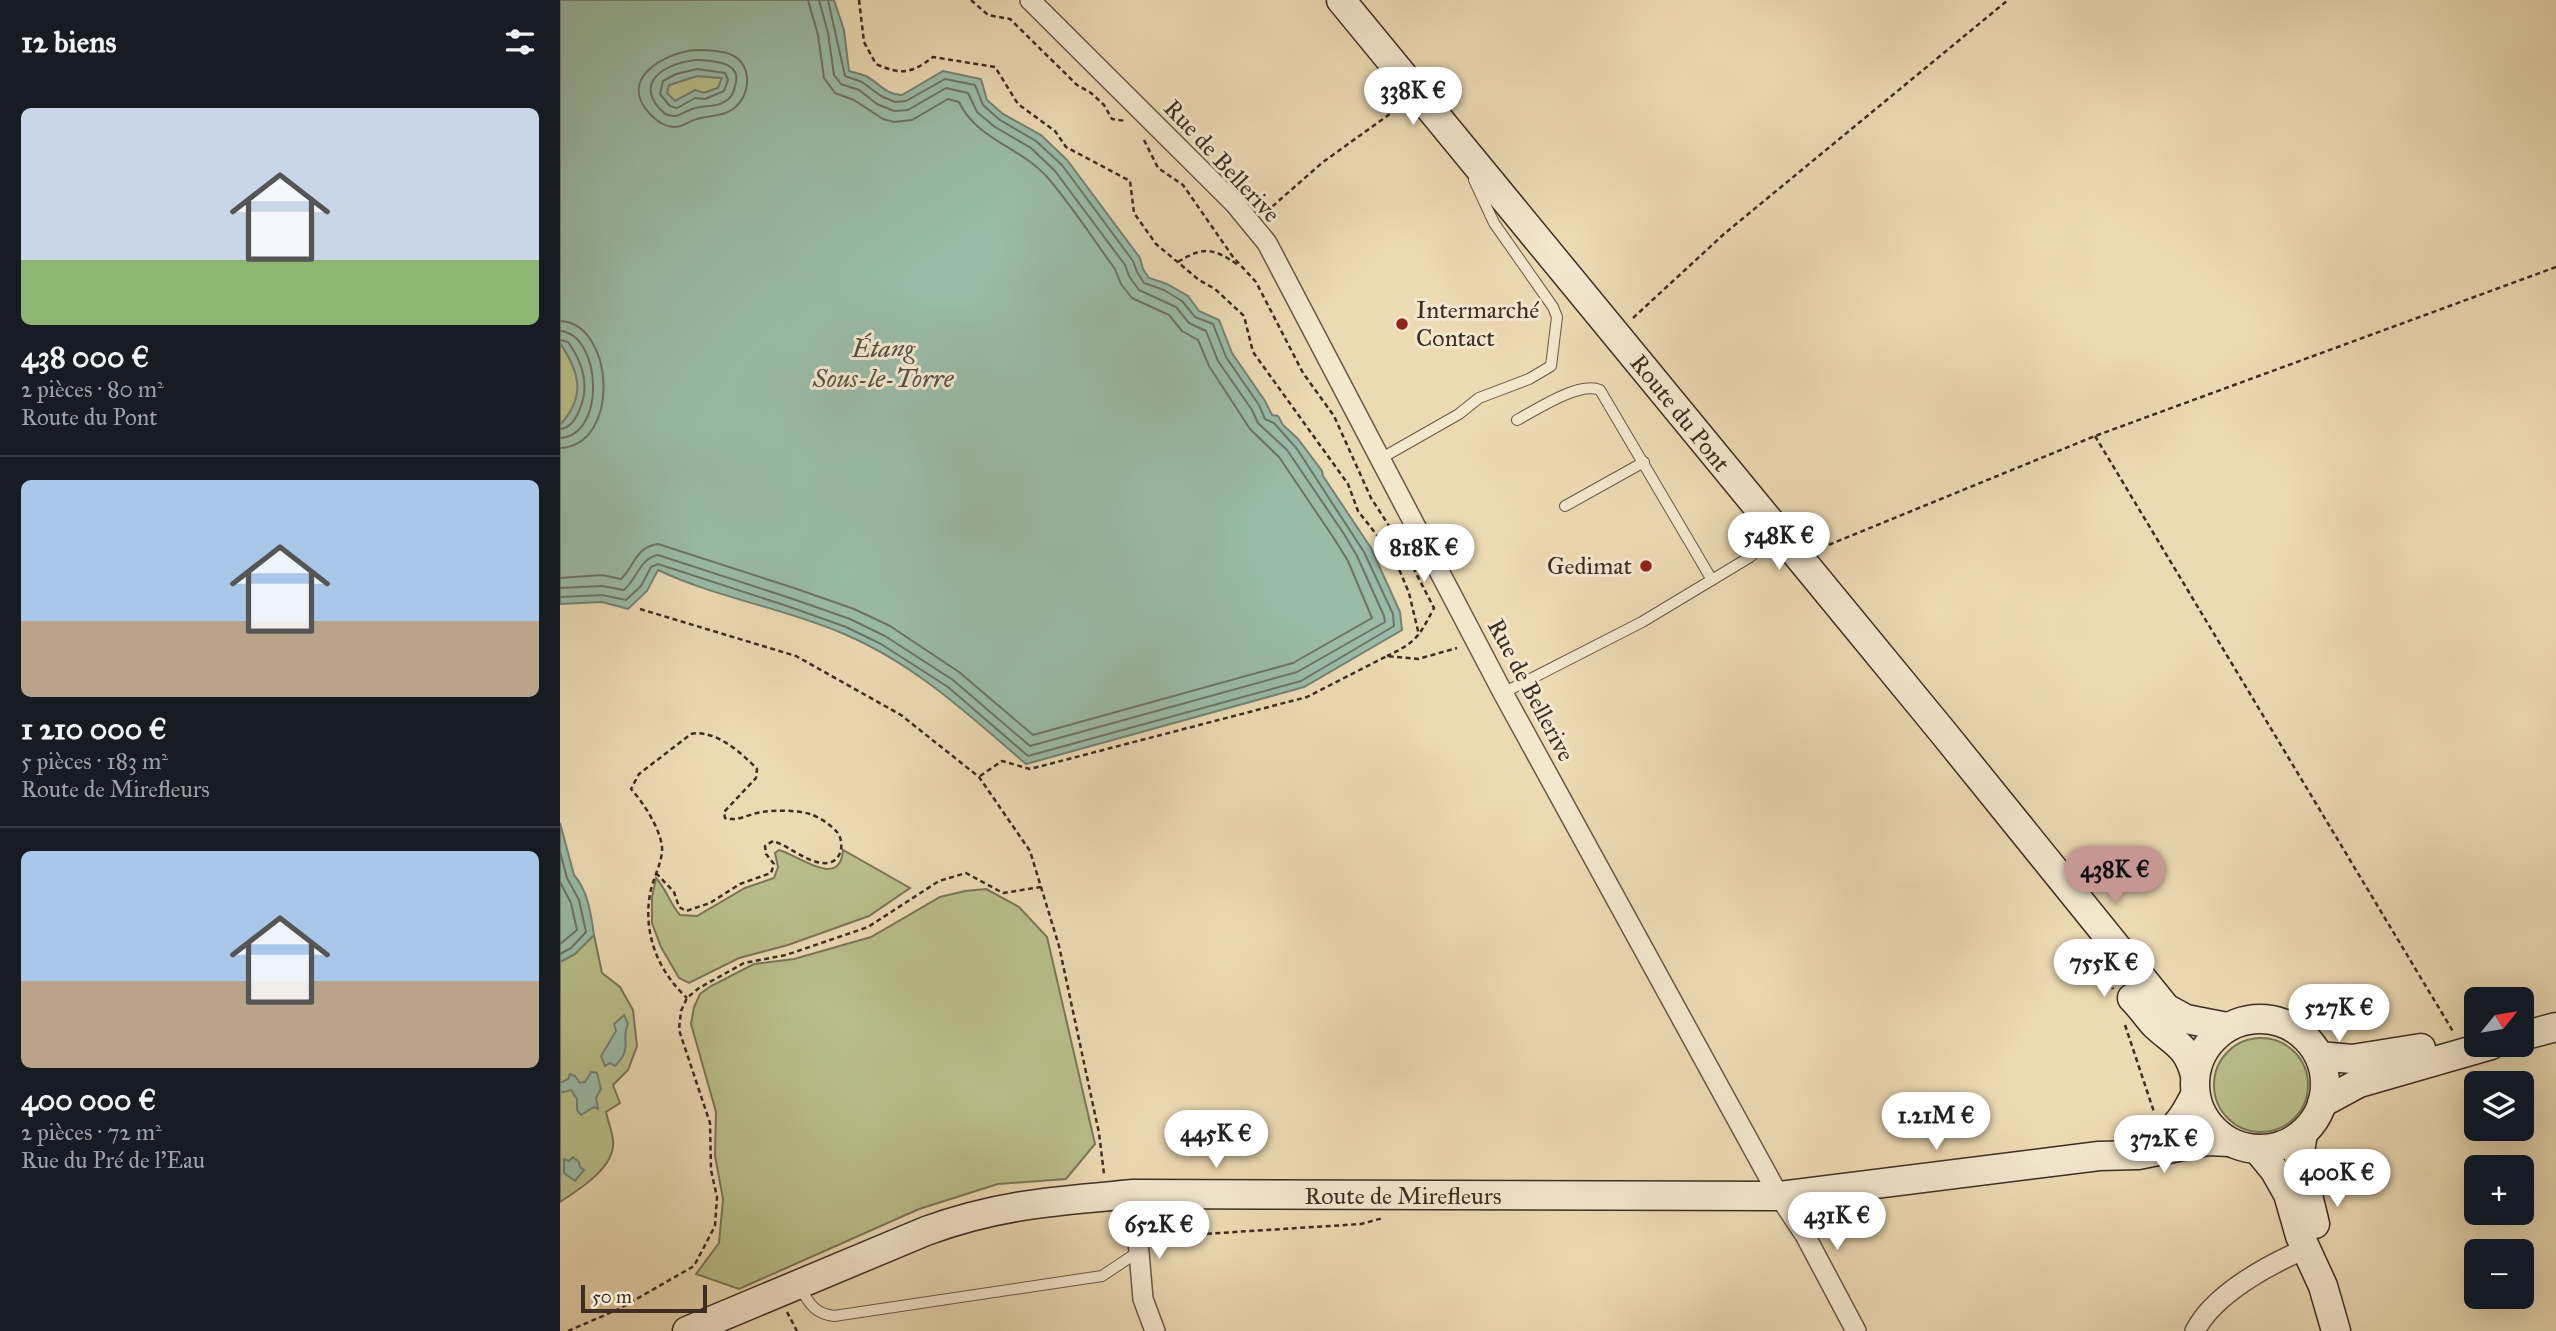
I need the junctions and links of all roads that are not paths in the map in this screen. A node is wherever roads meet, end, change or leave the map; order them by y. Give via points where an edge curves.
1 (1030, 0) edge
2 (1341, 0) edge
3 (1458, 144) junction
4 (1517, 420) dead end
5 (1380, 459) junction
6 (1644, 462) junction
7 (1565, 506) dead end
8 (1779, 533) junction
9 (1712, 580) junction
10 (1503, 693) junction
11 (2072, 892) junction
12 (2227, 1027) junction
13 (2464, 1044) edge
14 (2464, 1053) edge
15 (2319, 1056) junction
16 (2195, 1085) junction
17 (2322, 1103) junction
18 (2303, 1133) junction
19 (2229, 1142) junction
20 (2257, 1149) junction
21 (2099, 1156) junction
22 (1120, 1195) junction
23 (1779, 1196) junction
24 (2305, 1249) junction
25 (1138, 1252) junction
26 (798, 1285) junction
27 (2323, 1286) junction
28 (687, 1331) edge
29 (1155, 1331) edge
30 (1856, 1331) edge
31 (2195, 1331) edge
32 (2336, 1331) edge

1 - 5 street, Rue de Bellerive via 1253,225 1286,276
2 - 3 main road, Route du Pont
3 - 5 lane via 1494,223 1553,307 1557,317 1551,366 1479,398
3 - 8 main road, Route du Pont
4 - 6 lane via 1567,394 1594,387 1607,398
5 - 10 street, Rue de Bellerive
6 - 7 lane
6 - 9 lane
8 - 9 lane via 1751,557
8 - 11 main road, Route du Pont
9 - 10 lane via 1605,642
10 - 23 street, Rue de Bellerive
11 - 12 main road, Route du Pont via 2166,1008 2186,1018
11 - 16 main road, Route du Pont via 2132,998 2190,1058
12 - 15 main road via 2269,1019 2306,1038
12 - 16 main road via 2201,1056
13 - 15 main road via 2351,1059
14 - 17 main road via 2360,1083
15 - 17 main road via 2324,1079
16 - 19 main road via 2202,1114
16 - 21 main road, Route de Mirefleurs via 2181,1122 2166,1134
17 - 18 main road
18 - 20 main road via 2289,1143
18 - 27 main road via 2299,1158
19 - 20 main road
19 - 21 main road, Route de Mirefleurs
20 - 24 main road via 2288,1194
21 - 23 main road, Route de Mirefleurs
22 - 23 main road, Route de Mirefleurs
22 - 25 street
22 - 26 main road, Route de Mirefleurs via 1032,1203 966,1216
23 - 30 street, Rue de Bellerive
24 - 27 main road
24 - 31 street via 2273,1262 2222,1298
25 - 26 lane via 1102,1276 834,1315 821,1314
25 - 29 street via 1143,1299
26 - 28 main road, Route de Mirefleurs
27 - 32 main road

